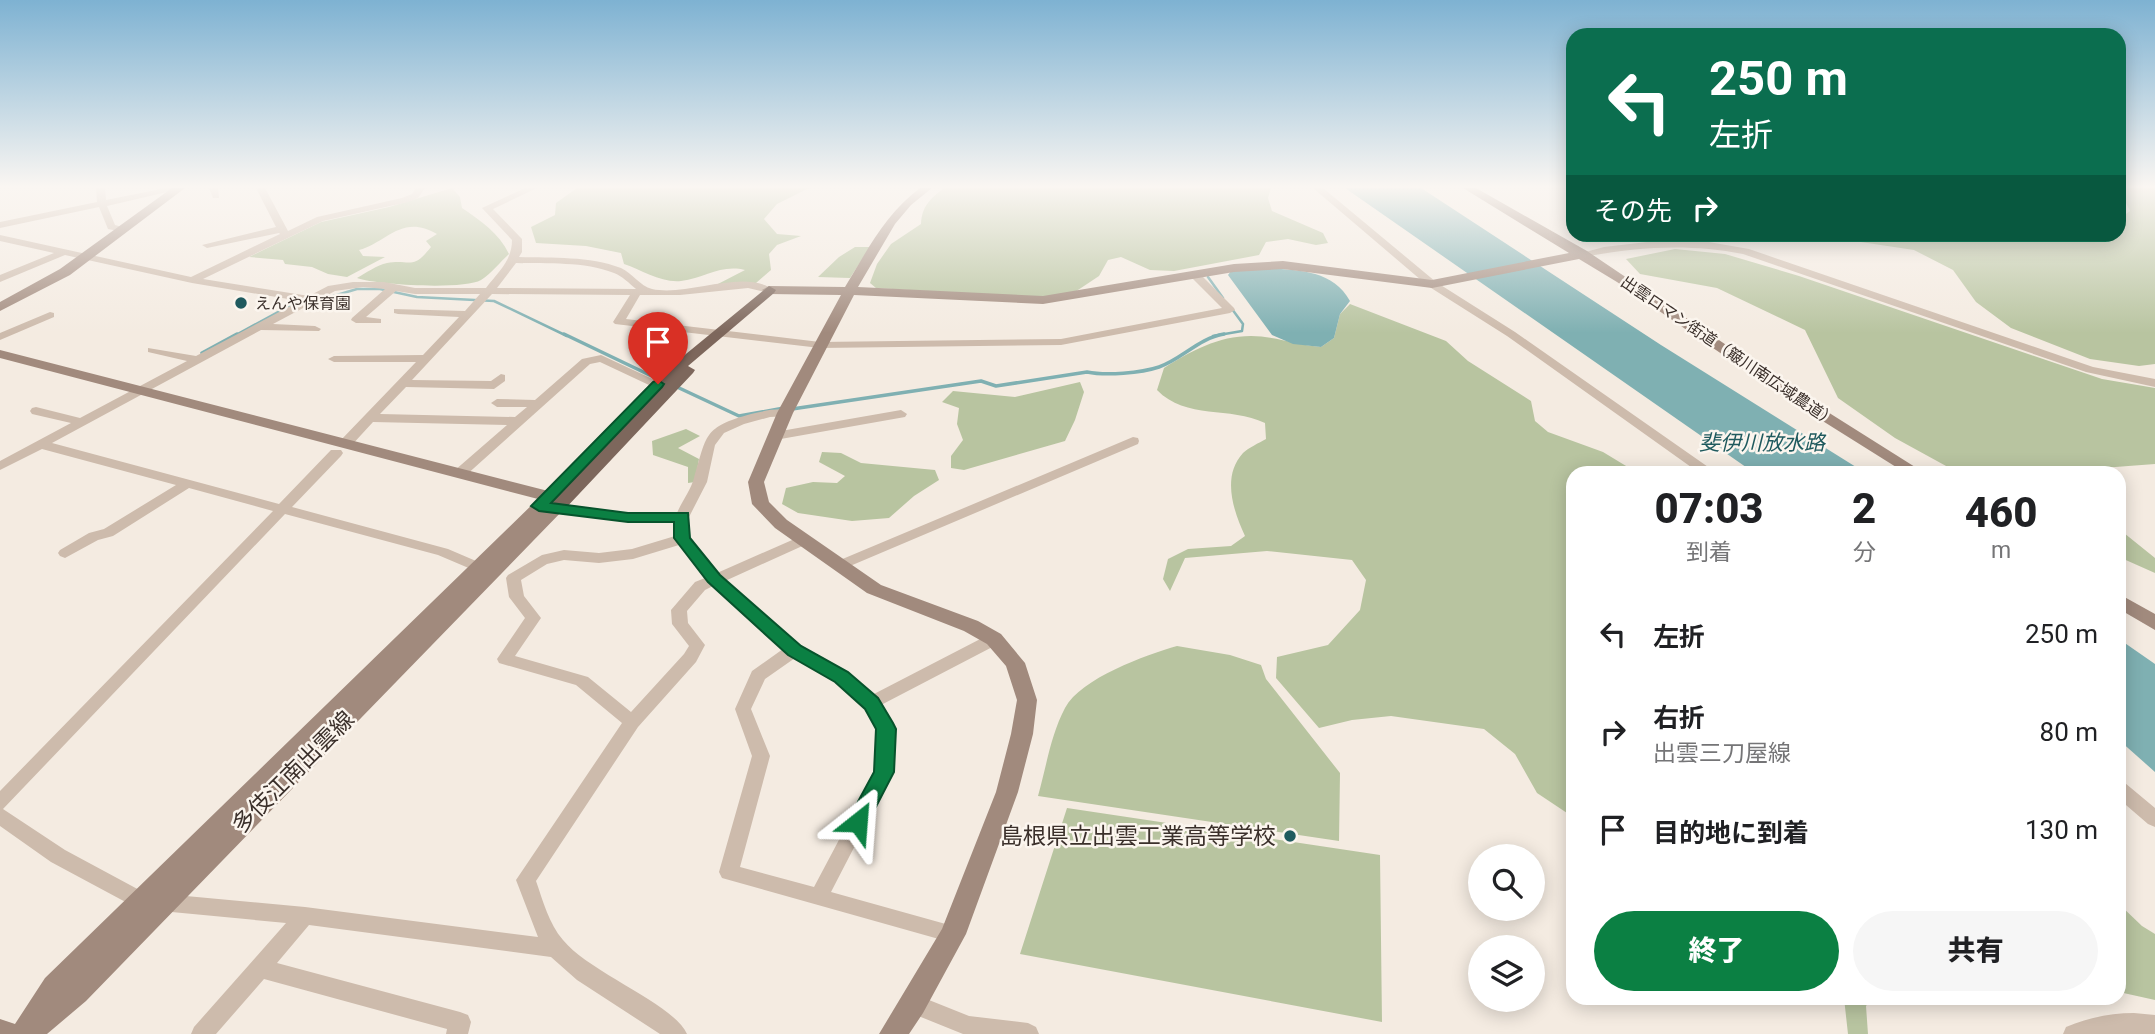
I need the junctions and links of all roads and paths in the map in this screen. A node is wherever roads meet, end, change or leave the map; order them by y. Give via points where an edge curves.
1 (114, 236) edge
2 (256, 236) edge
3 (275, 236) edge
4 (514, 236) edge
5 (882, 236) edge
6 (1375, 236) edge
7 (1552, 236) edge
8 (0, 238) edge
9 (19, 242) junction
10 (207, 244) dead end
11 (0, 250) edge
12 (64, 252) junction
13 (1583, 254) junction
14 (86, 257) junction
15 (513, 260) junction
16 (1195, 275) junction
17 (0, 279) edge
18 (192, 280) junction
19 (1432, 284) junction
20 (394, 287) junction
21 (769, 290) junction
22 (489, 291) junction
23 (637, 292) junction
24 (653, 292) junction
25 (849, 292) junction
26 (308, 299) junction
27 (0, 307) edge
28 (398, 311) dead end
29 (468, 314) junction
30 (50, 315) dead end
31 (377, 321) dead end
32 (255, 327) junction
33 (315, 329) dead end
34 (719, 332) junction
35 (0, 337) edge
36 (820, 345) junction
37 (152, 350) dead end
38 (0, 354) edge
39 (426, 358) junction
40 (196, 359) junction
41 (334, 359) dead end
42 (0, 365) edge
43 (501, 378) dead end
44 (403, 383) junction
45 (2155, 383) edge
46 (664, 387) junction
47 (135, 393) junction
48 (497, 403) dead end
49 (537, 404) junction
50 (36, 411) dead end
51 (785, 413) junction
52 (901, 414) dead end
53 (369, 418) junction
54 (517, 421) junction
55 (82, 422) junction
56 (775, 436) junction
57 (1133, 441) dead end
58 (40, 444) junction
59 (340, 448) junction
60 (0, 466) edge
61 (1698, 466) edge
62 (1905, 466) edge
63 (459, 474) junction
64 (187, 484) junction
65 (549, 503) junction
66 (281, 509) junction
67 (682, 517) junction
68 (682, 538) junction
69 (804, 540) junction
70 (65, 553) dead end
71 (838, 566) junction
72 (495, 572) junction
73 (714, 579) junction
74 (2126, 604) edge
75 (2155, 623) edge
76 (994, 639) junction
77 (794, 650) junction
78 (871, 704) junction
79 (632, 722) junction
80 (2126, 794) edge
81 (0, 803) edge
82 (0, 816) edge
83 (2155, 819) edge
84 (819, 896) junction
85 (140, 900) junction
86 (163, 903) junction
87 (305, 916) junction
88 (953, 934) junction
89 (555, 948) junction
90 (259, 968) junction
91 (914, 1004) junction
92 (2155, 1025) edge
93 (0, 1032) edge
94 (1000, 1032) edge
95 (7, 1034) edge
96 (25, 1034) edge
97 (202, 1034) edge
98 (457, 1034) edge
99 (676, 1034) edge
100 (893, 1034) edge
101 (1028, 1034) edge
102 (2074, 1034) edge

1 - 14 street
2 - 10 street
3 - 18 street
4 - 15 street via 517,252
5 - 25 street
6 - 19 street
7 - 13 street, 出雲ロマン街道（簸川南広域農道）
8 - 9 street
9 - 11 street
9 - 12 street
12 - 14 street
12 - 17 street
13 - 19 street
13 - 45 street via 1660,242 1745,251 2090,370
13 - 62 street, 出雲ロマン街道（簸川南広域農道） via 1791,395
14 - 18 street
14 - 27 street
15 - 22 street
15 - 24 street via 577,262 614,269
16 - 19 street via 1283,265
16 - 25 street via 1043,300
16 - 36 street via 1230,310 1061,342
18 - 26 street
19 - 61 street
20 - 22 street
20 - 26 street via 348,284
20 - 31 street via 356,320
21 - 24 street via 748,285
21 - 25 street
21 - 34 main road
22 - 23 street
22 - 29 street
23 - 24 street
23 - 34 street via 619,322
25 - 36 street
26 - 32 street
28 - 29 street
29 - 39 street
30 - 35 street
32 - 33 street
32 - 40 street
34 - 36 street
34 - 46 main road
36 - 51 street
37 - 40 street
38 - 47 street
39 - 41 street
39 - 44 street
40 - 47 street
42 - 47 street
43 - 44 street via 495,385
44 - 53 street
46 - 49 street via 601,358 593,359
46 - 65 main road
47 - 55 street
47 - 59 street
48 - 49 street
49 - 54 street
50 - 55 street
51 - 56 street
51 - 67 street via 720,430 709,445 700,482
52 - 56 street
53 - 54 street
53 - 59 street
54 - 63 street
55 - 58 street
56 - 69 street via 755,482 761,504
57 - 71 street
58 - 60 street
58 - 64 street
59 - 63 street
59 - 65 street
59 - 66 street
63 - 65 street
64 - 66 street
64 - 70 street via 108,533
65 - 67 street via 628,517
65 - 72 street, 多伎江南出雲線
66 - 72 street via 443,552
66 - 81 street
67 - 68 street
68 - 72 street via 633,554 599,558 564,555
68 - 73 street
69 - 71 street
69 - 73 street
71 - 76 street via 874,589
72 - 79 street via 533,618 505,659 582,681
72 - 85 street, 多伎江南出雲線
72 - 86 street, 多伎江南出雲線
73 - 77 street
73 - 79 street via 700,586 678,610 680,624 697,645 690,658
74 - 75 street
76 - 78 street
76 - 88 street via 1015,663 1027,700 1007,792
77 - 78 street via 841,677
77 - 84 street via 758,676 743,709 761,756 729,872
78 - 84 street via 886,729 884,772
79 - 89 street via 526,880
80 - 83 street
82 - 85 street via 58,856
84 - 88 street
85 - 86 street
85 - 96 street, 多伎江南出雲線 via 54,987
86 - 87 street
86 - 96 street, 多伎江南出雲線 via 76,992
87 - 89 street
87 - 90 street
88 - 91 street
89 - 99 street
90 - 97 street
90 - 98 street via 460,1022
91 - 94 street via 969,1026
91 - 100 street
92 - 102 street via 2128,1021
93 - 95 street
94 - 101 street

